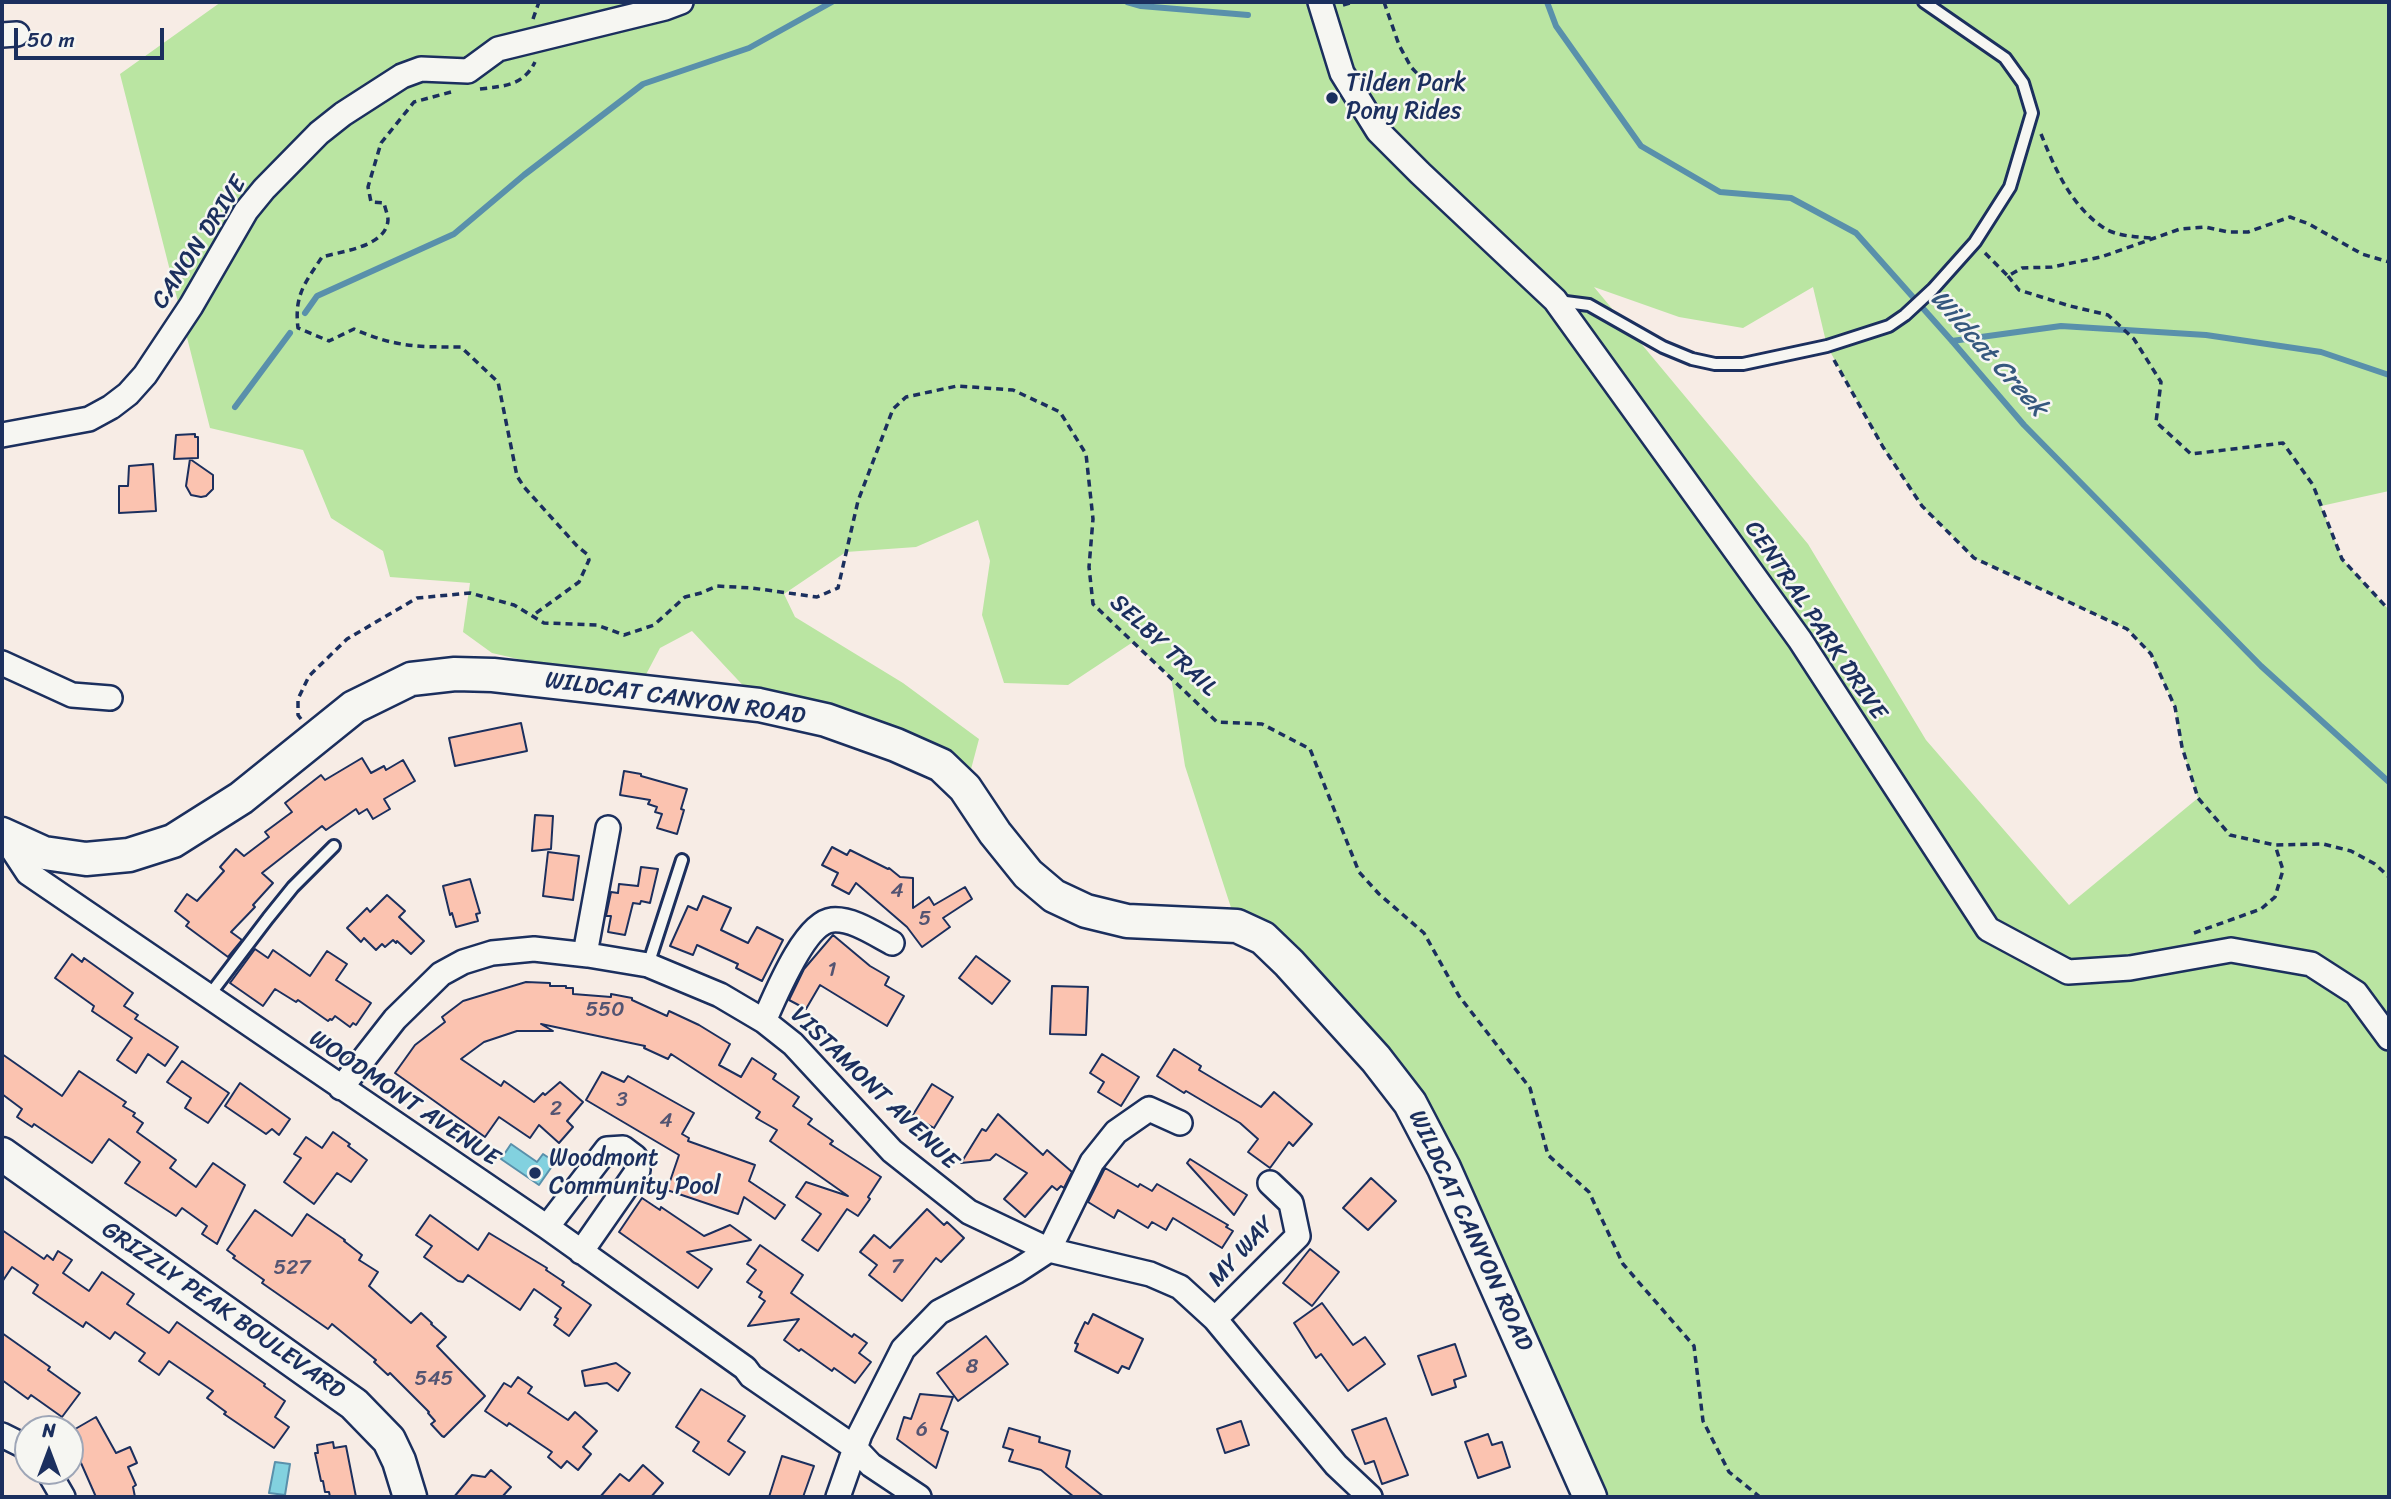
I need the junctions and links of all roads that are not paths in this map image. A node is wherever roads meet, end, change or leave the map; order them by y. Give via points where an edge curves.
1 (681, 2) edge
2 (1924, 2) edge
3 (1340, 3) edge
4 (1555, 300) junction
5 (2, 435) edge
6 (2, 663) edge
7 (110, 698) dead end
8 (608, 828) dead end
9 (2, 834) edge
10 (334, 846) dead end
11 (682, 860) dead end
12 (892, 943) dead end
13 (585, 954) junction
14 (648, 965) junction
15 (208, 997) junction
16 (764, 1021) junction
17 (2389, 1038) edge
18 (341, 1088) junction
19 (1180, 1123) dead end
20 (2, 1154) edge
21 (1270, 1184) dead end
22 (547, 1227) junction
23 (1049, 1250) junction
24 (581, 1252) junction
25 (1215, 1319) junction
26 (854, 1447) junction
27 (410, 1497) edge
28 (838, 1497) edge
29 (919, 1497) edge
30 (1370, 1497) edge
31 (1590, 1497) edge

1 - 5 street, CANON DRIVE via 498,49 468,71 421,69 402,76 319,132 264,189 246,211 191,306 128,394 89,419
2 - 4 lane via 2005,58 2023,83 2032,113 2010,187 1975,242 1905,315 1889,326 1826,346 1743,364 1715,364 1663,347 1589,305
3 - 4 street, CENTRAL PARK DRIVE via 1342,73 1378,131
4 - 17 street, CENTRAL PARK DRIVE via 1800,640 1987,929 2068,972 2130,968 2231,950 2311,964 2356,993
6 - 7 street via 72,695
8 - 13 street
9 - 15 street, WOODMONT AVENUE via 28,873
9 - 31 street, WILDCAT CANYON ROAD via 44,853 86,859 129,855 173,841 221,813 354,707 411,679 455,674 759,705 826,720 896,745 941,765 965,788 1028,874 1054,896 1086,911 1127,921 1237,926 1263,938 1289,963 1410,1103 1444,1168
10 - 15 lane via 293,887
11 - 14 lane
12 - 16 street via 858,925 833,920 819,924 793,959
13 - 14 street, VISTAMONT AVENUE
13 - 18 street, VISTAMONT AVENUE via 534,949 492,953 441,974 395,1019
14 - 16 street, VISTAMONT AVENUE via 720,995
15 - 18 street, WOODMONT AVENUE
16 - 23 street, VISTAMONT AVENUE via 793,1044 892,1151 926,1180 968,1212
18 - 22 street, WOODMONT AVENUE
19 - 23 street via 1149,1109 1116,1132 1092,1162
20 - 27 street, GRIZZLY PEAK BOULEVARD via 354,1404 389,1440
21 - 25 street, MY WAY via 1290,1203 1298,1236
22 - 24 street, WOODMONT AVENUE
22 - 24 street via 607,1149 623,1148 635,1157 638,1170
23 - 25 street, VISTAMONT AVENUE via 1180,1287
23 - 26 street via 939,1312 903,1349
24 - 26 street, WOODMONT AVENUE
25 - 30 street, VISTAMONT AVENUE via 1336,1465
26 - 28 street
26 - 29 street, WOODMONT AVENUE via 871,1465

